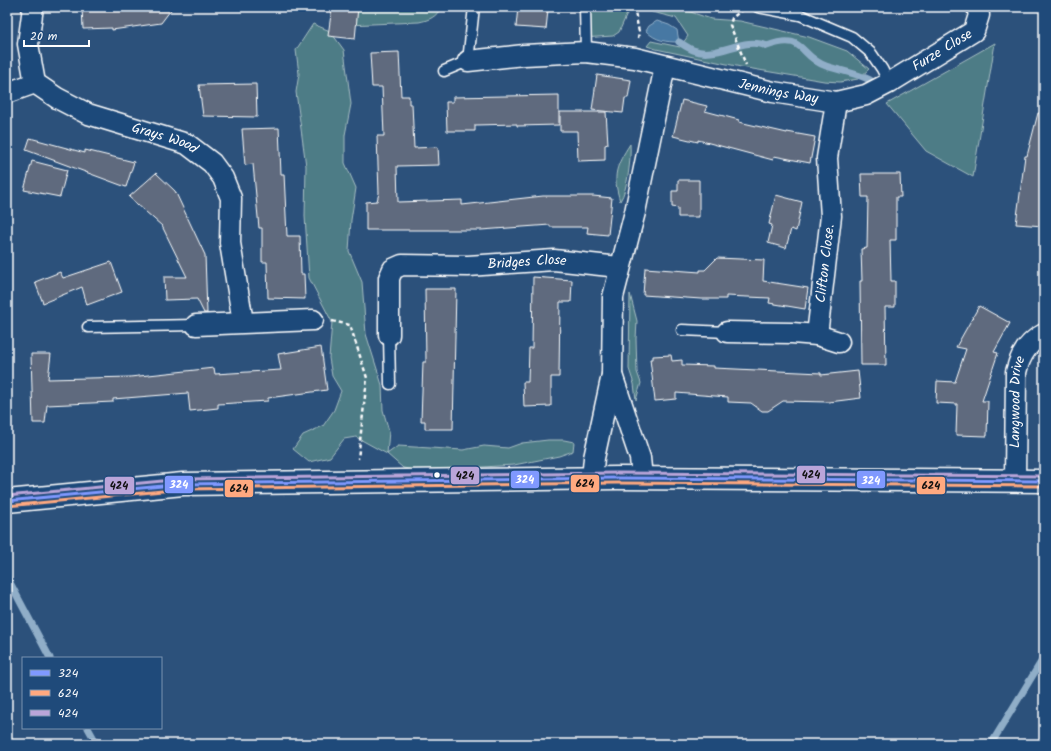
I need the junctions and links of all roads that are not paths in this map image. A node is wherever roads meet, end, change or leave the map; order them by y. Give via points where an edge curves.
1 (33, 7) edge
2 (474, 7) edge
3 (585, 7) edge
4 (758, 7) edge
5 (977, 7) edge
6 (586, 52) junction
7 (468, 61) junction
8 (665, 66) junction
9 (444, 71) dead end
10 (35, 83) junction
11 (889, 83) junction
12 (7, 93) edge
13 (836, 102) junction
14 (619, 267) junction
15 (314, 320) road end
16 (243, 322) junction
17 (196, 325) joint
18 (88, 327) dead end
19 (682, 330) dead end
20 (726, 332) joint
21 (1044, 334) edge
22 (389, 335) joint
23 (817, 335) junction
24 (839, 342) dead end
25 (612, 375) junction
26 (390, 384) dead end
27 (592, 478) junction
28 (642, 478) junction
29 (1015, 481) junction
30 (1044, 481) edge
31 (7, 501) edge

1 - 10 street via 28,44
2 - 7 lane
3 - 6 lane
4 - 11 lane via 800,14 852,37 871,53
5 - 11 street, Furze Close via 979,15 974,30
6 - 7 street, Jennings Way
6 - 8 street, Jennings Way via 635,58
7 - 9 lane
8 - 13 street, Jennings Way via 773,92
8 - 14 street via 635,212
10 - 12 street
10 - 16 street, Grays Wood via 88,114 187,144 212,163 223,178 231,198 230,243
11 - 13 street, Jennings Way via 866,95
13 - 23 street, Clifton Close. via 827,158 831,216
14 - 22 street, Bridges Close via 554,260 468,266 402,265 393,269 389,278
14 - 25 street via 613,296
15 - 16 street
16 - 17 street
17 - 18 lane
19 - 20 lane
20 - 23 street
21 - 29 street, Langwood Drive via 1028,346 1020,358 1016,372
22 - 26 lane
23 - 24 street
25 - 27 street
25 - 28 street via 640,458
27 - 28 street
27 - 31 street via 183,484
28 - 29 street
29 - 30 street

